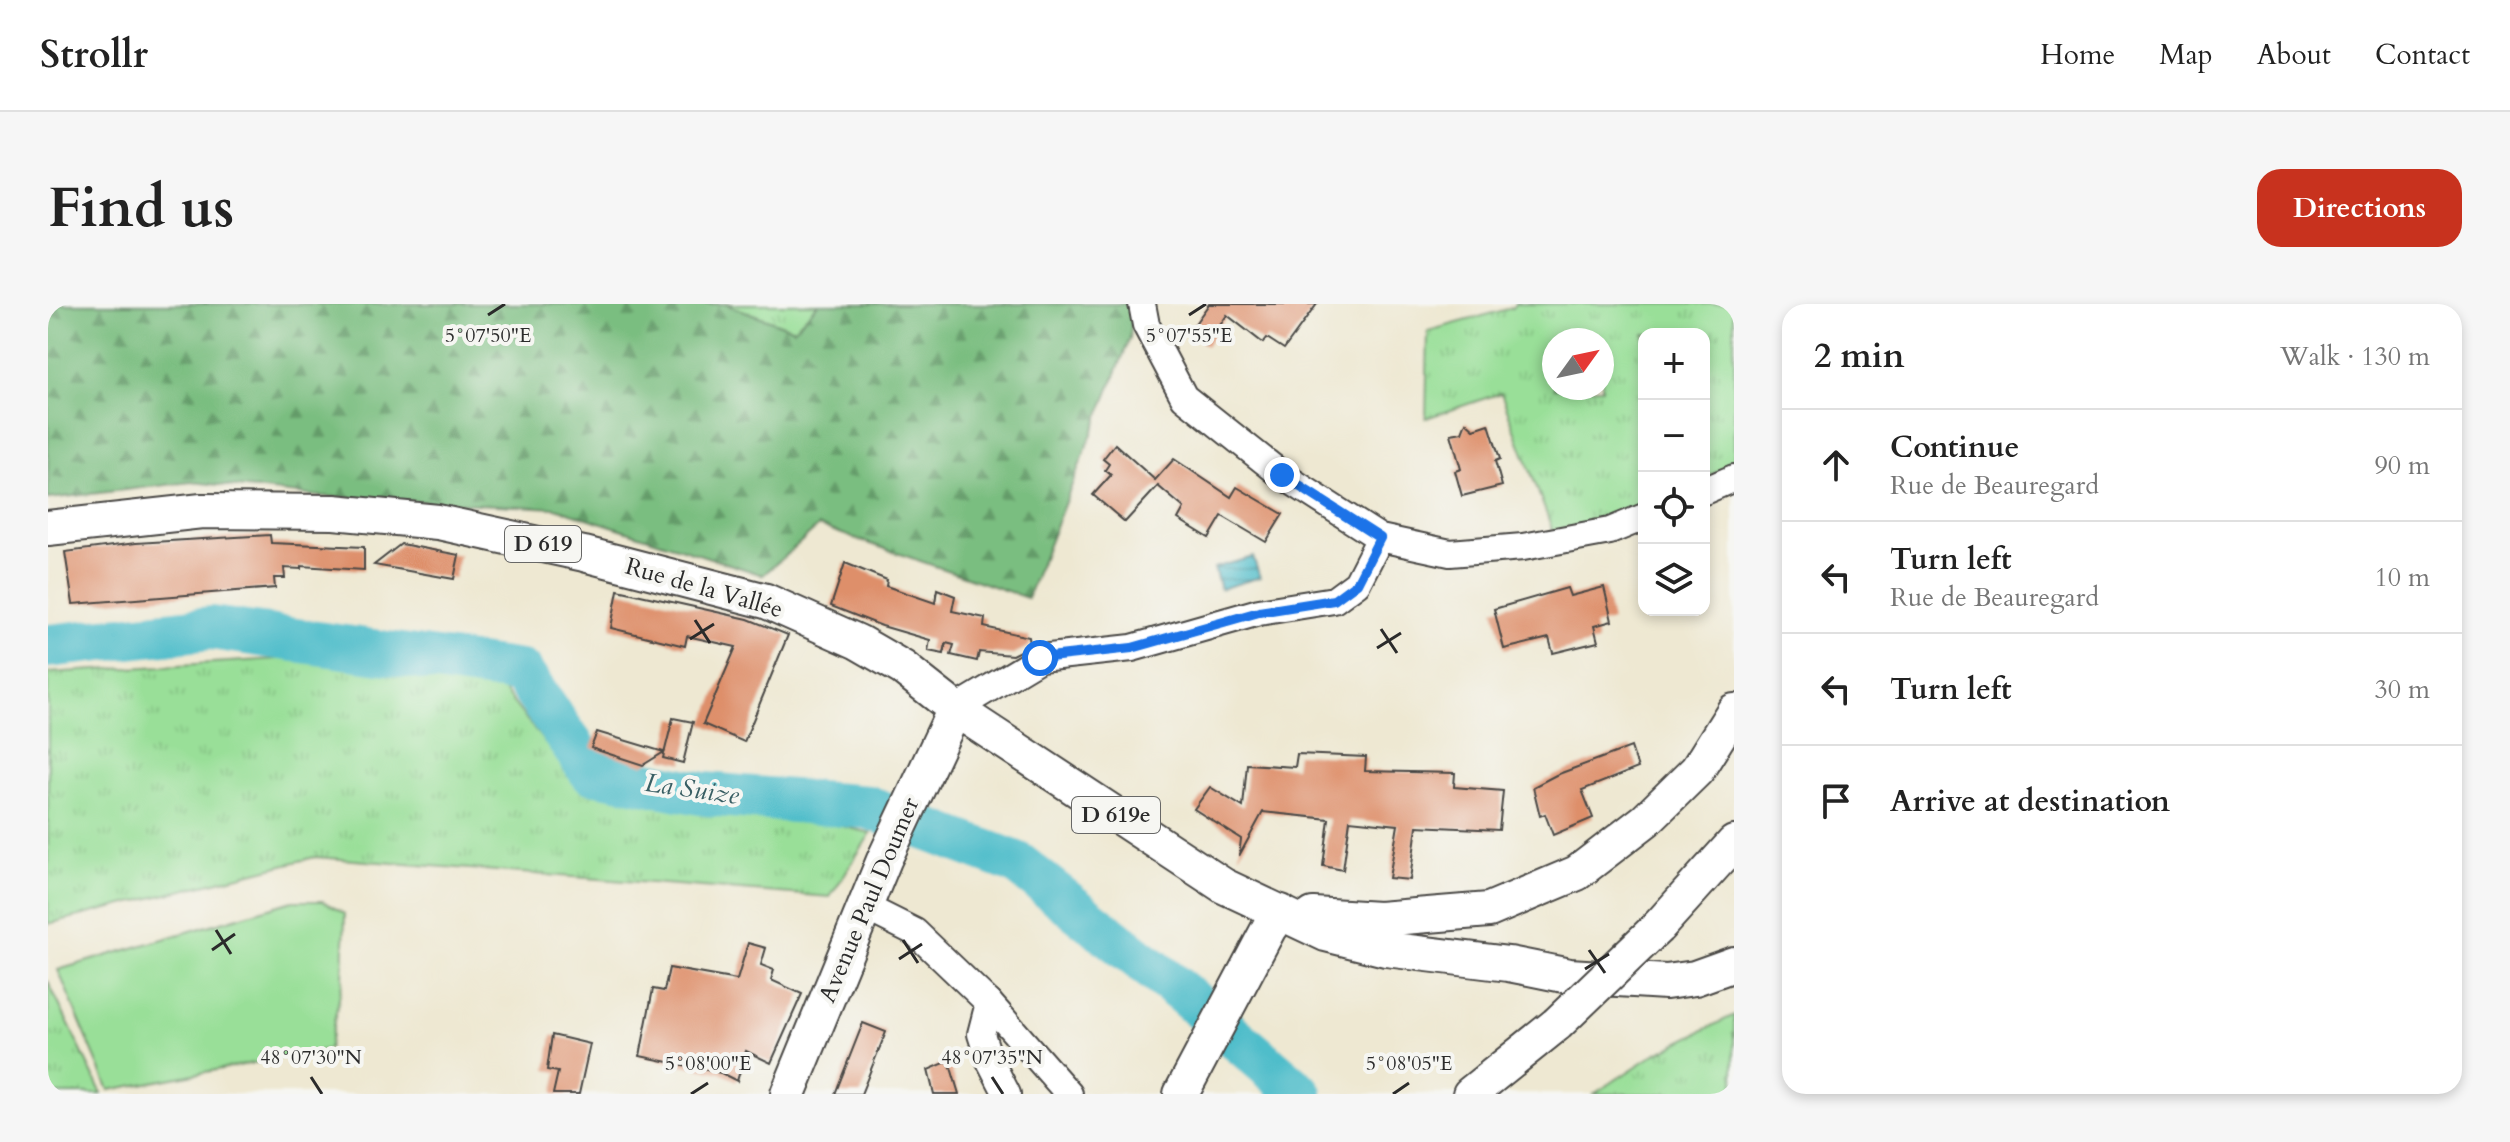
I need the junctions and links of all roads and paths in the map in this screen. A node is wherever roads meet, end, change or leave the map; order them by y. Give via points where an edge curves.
1 (1142, 304) edge
2 (1734, 478) edge
3 (1710, 488) edge
4 (1638, 519) edge
5 (48, 528) edge
6 (1380, 538) junction
7 (955, 709) junction
8 (1734, 711) edge
9 (1734, 843) edge
10 (865, 907) junction
11 (1281, 912) junction
12 (1734, 964) edge
13 (989, 1003) junction
14 (788, 1094) edge
15 (1007, 1094) edge
16 (1069, 1094) edge
17 (1181, 1094) edge
18 (1470, 1094) edge

1 - 6 street via 1146,325 1184,397 1282,475
2 - 3 street
4 - 6 street via 1610,531 1523,547 1450,553
5 - 7 main road, Rue de la Vallée / D 619 via 202,511 334,512 466,527 766,601 858,642 903,668
6 - 7 street via 1357,583 1334,600 1259,612 1132,648 1040,658
7 - 10 main road, Avenue Paul Doumer
7 - 11 main road, Rue de la Vallée / D 619e via 1224,886
8 - 11 main road via 1697,770 1646,820 1577,873 1489,910 1379,919
9 - 18 main road, bridge via 1658,927 1557,1024
10 - 13 street via 915,932
10 - 14 main road, Avenue Paul Doumer
11 - 12 main road, Rue de la Vallée via 1326,934 1386,949 1569,976 1666,982
11 - 17 main road
13 - 15 street via 981,1034
13 - 16 street

